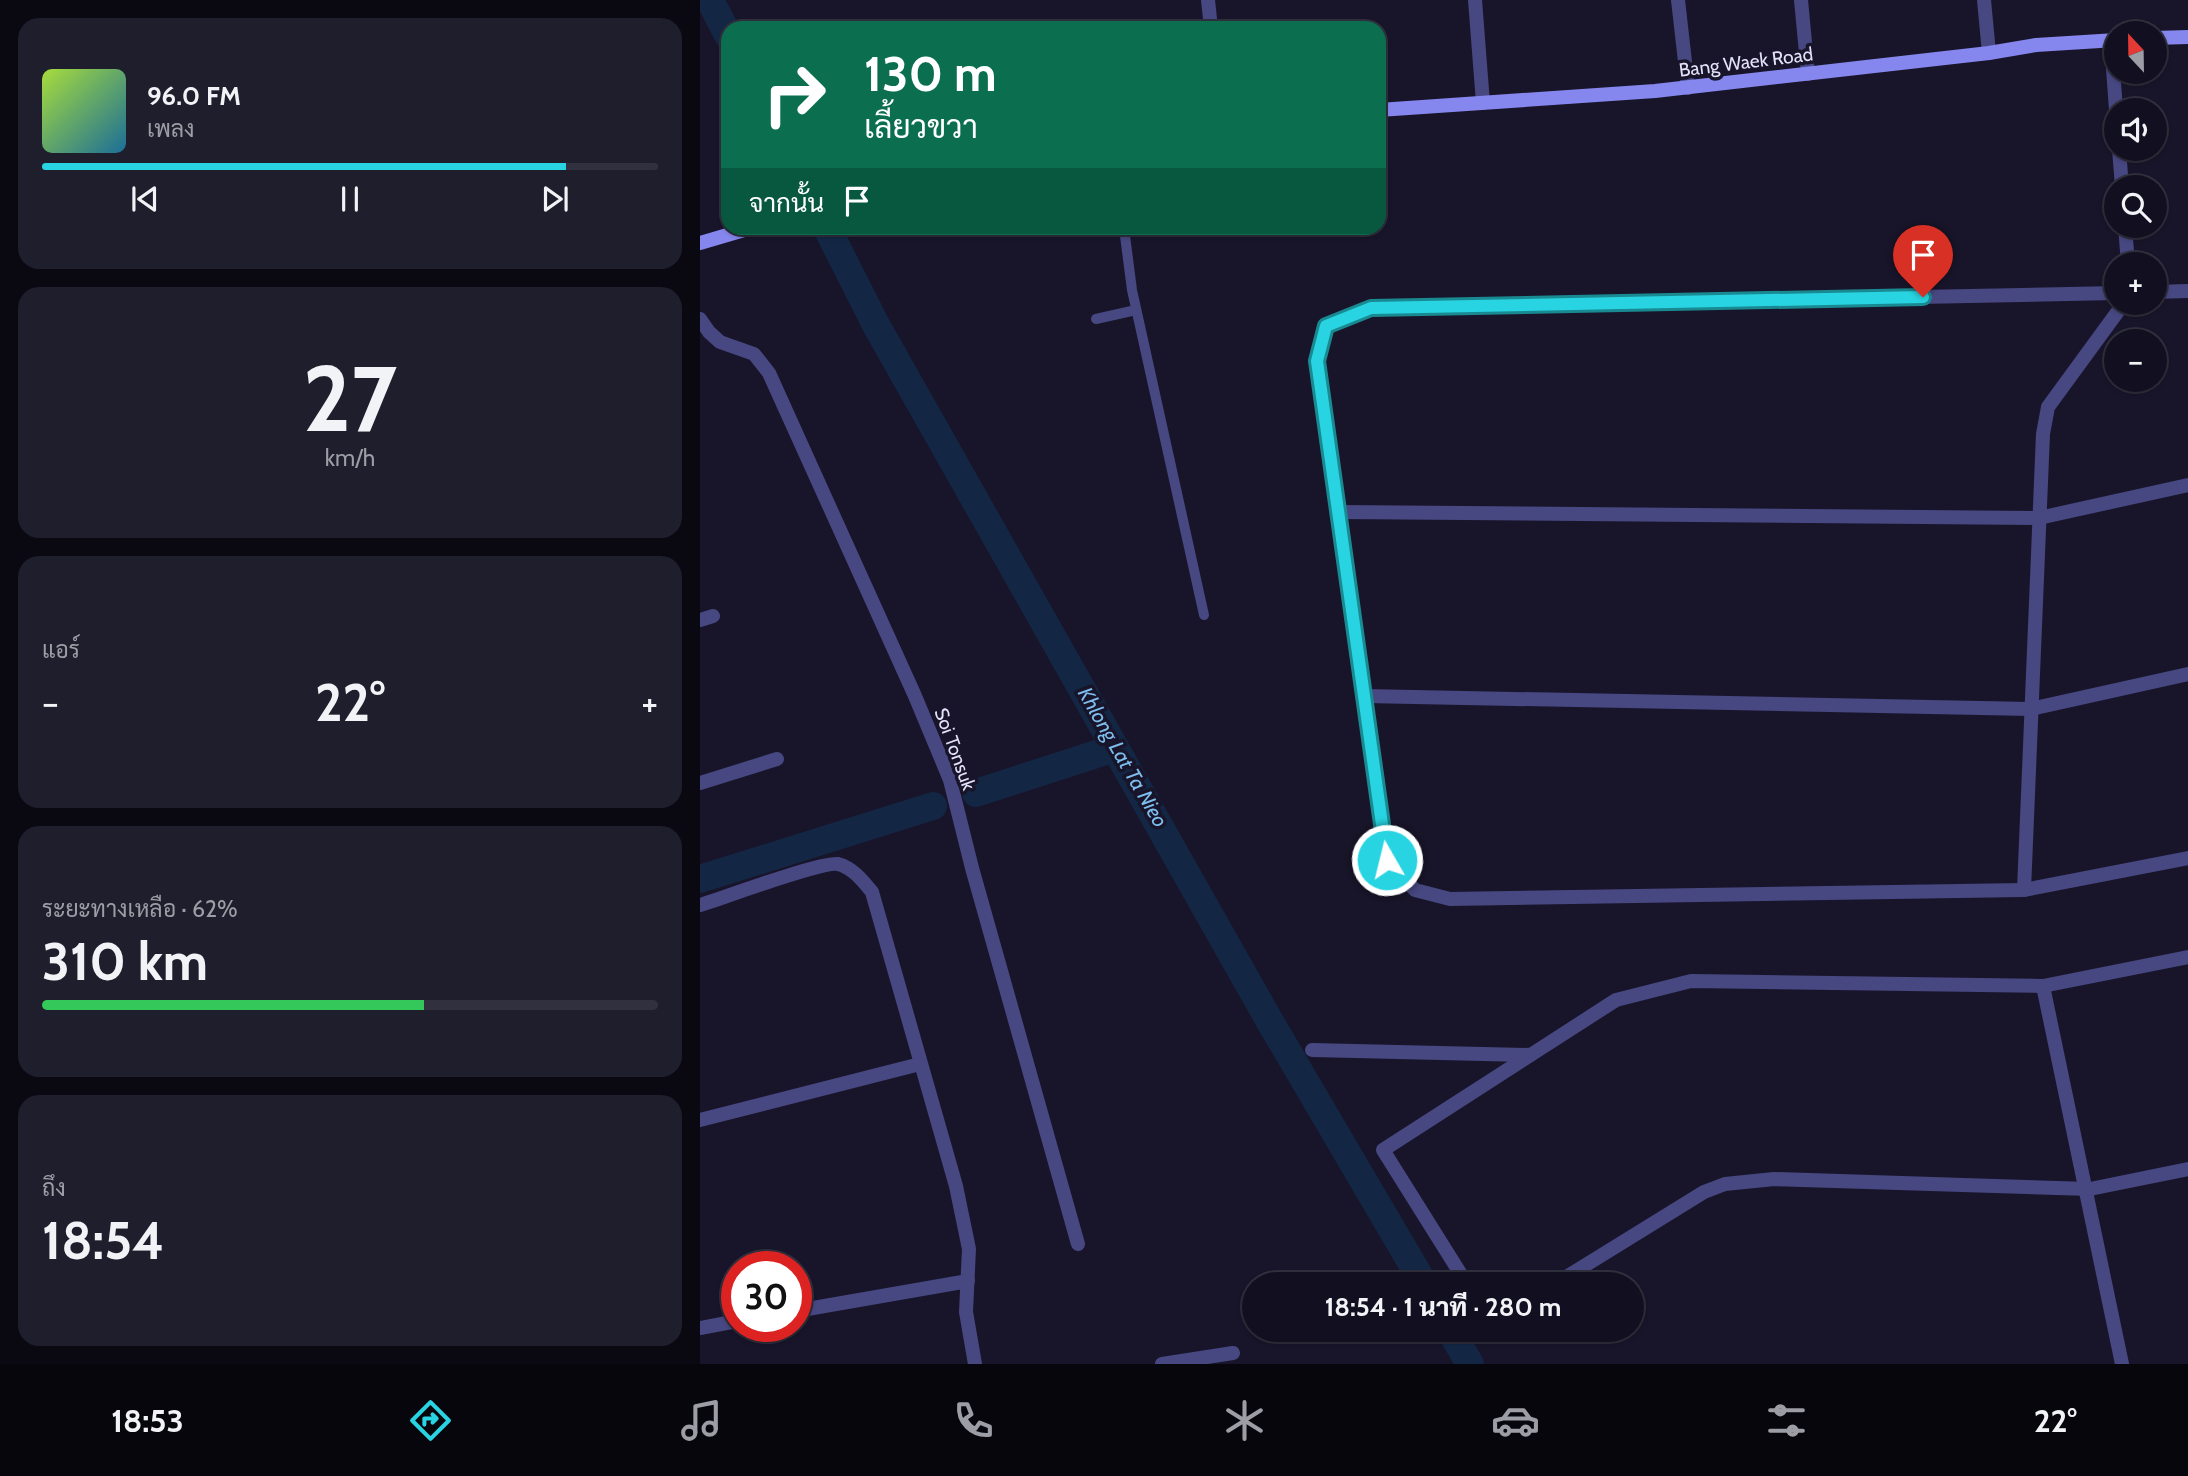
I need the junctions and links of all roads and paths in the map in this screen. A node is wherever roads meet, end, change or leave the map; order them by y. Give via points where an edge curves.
1 (1208, 0) edge
2 (1475, 0) edge
3 (1678, 0) edge
4 (1801, 0) edge
5 (1984, 0) edge
6 (1210, 21) edge
7 (2188, 37) edge
8 (2167, 38) edge
9 (2104, 41) edge
10 (1989, 53) junction
11 (1808, 74) junction
12 (1688, 88) junction
13 (1483, 103) junction
14 (1386, 110) edge
15 (727, 235) edge
16 (1125, 235) edge
17 (700, 243) edge
18 (2188, 291) edge
19 (2167, 292) edge
20 (2104, 293) edge
21 (1136, 310) junction
22 (2115, 315) edge
23 (700, 319) edge
24 (1096, 319) dead end
25 (2188, 485) edge
26 (1339, 512) junction
27 (2039, 518) junction
28 (1204, 615) dead end
29 (2188, 674) edge
30 (1364, 696) junction
31 (2031, 709) junction
32 (777, 759) dead end
33 (700, 783) edge
34 (2188, 858) edge
35 (2024, 890) junction
36 (700, 905) edge
37 (2188, 957) edge
38 (2043, 986) junction
39 (1312, 1050) dead end
40 (1531, 1055) junction
41 (920, 1064) junction
42 (700, 1120) edge
43 (2188, 1169) edge
44 (2086, 1189) junction
45 (1078, 1244) dead end
46 (1459, 1272) edge
47 (1574, 1272) edge
48 (968, 1280) junction
49 (812, 1308) edge
50 (721, 1324) edge
51 (700, 1328) edge
52 (1233, 1353) dead end
53 (975, 1364) edge
54 (1162, 1364) edge
55 (2122, 1364) edge

1 - 6 street
2 - 13 street
3 - 12 street
4 - 11 street
5 - 10 street
7 - 8 main road
9 - 10 main road, Bang Waek Road
10 - 11 main road, Bang Waek Road
11 - 12 main road, Bang Waek Road
12 - 13 main road, Bang Waek Road
13 - 14 main road, Bang Waek Road
15 - 17 main road
16 - 21 lane
18 - 19 street
20 - 26 street via 1371,308 1326,326 1317,361
21 - 24 lane
21 - 28 lane
22 - 27 street via 2048,407
23 - 45 street, Soi Tonsuk via 720,342 754,354 769,373 950,780
25 - 27 street
26 - 27 street
26 - 30 street
27 - 31 street
29 - 31 street
30 - 31 street
30 - 35 street via 1387,860 1415,890 1450,898
31 - 35 street
32 - 33 street
34 - 35 street
36 - 41 street via 836,864 853,872 872,892
37 - 38 street
38 - 40 street via 1690,981 1616,1000
38 - 44 street
39 - 40 street
40 - 46 street via 1383,1150
41 - 42 street
41 - 48 street via 956,1186 969,1249
43 - 44 street
44 - 47 street via 1774,1179 1725,1184 1704,1192
44 - 55 street
48 - 49 street
48 - 53 street via 966,1312
50 - 51 street
52 - 54 street

